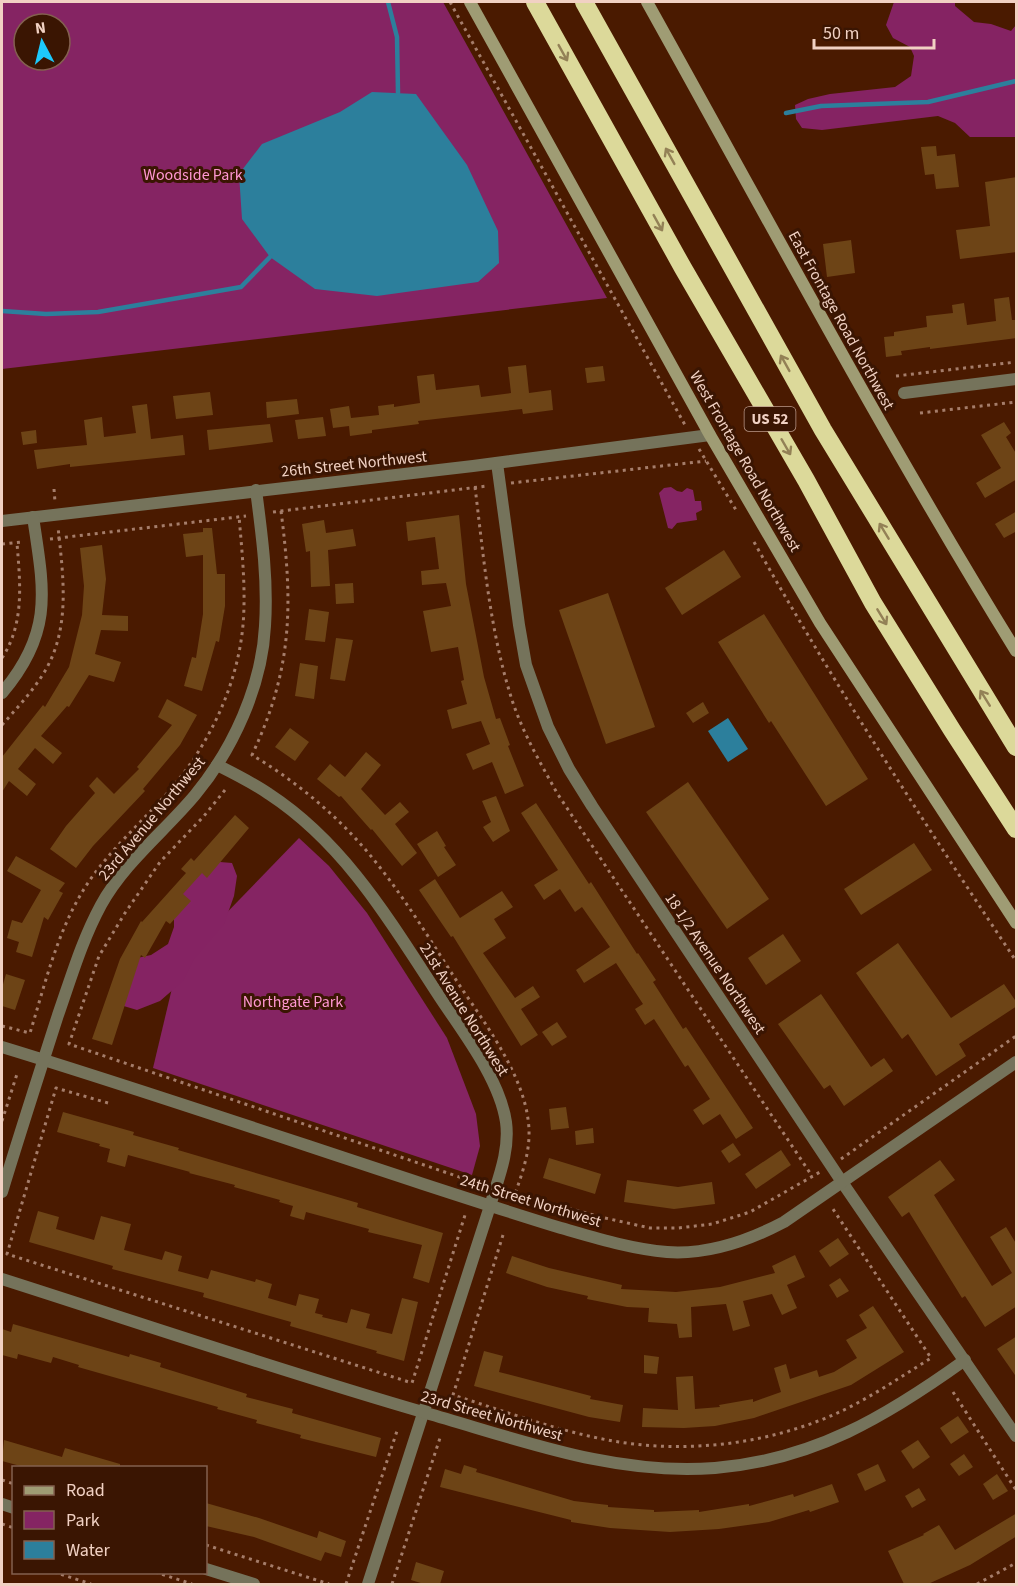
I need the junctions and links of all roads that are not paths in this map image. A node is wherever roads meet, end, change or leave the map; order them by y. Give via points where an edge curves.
1 (470, 2) edge
2 (535, 2) edge
3 (584, 2) edge
4 (646, 2) edge
5 (1017, 380) edge
6 (904, 393) dead end
7 (710, 435) junction
8 (497, 463) junction
9 (256, 490) junction
10 (33, 517) junction
11 (2, 521) edge
12 (1017, 651) edge
13 (2, 693) edge
14 (1017, 747) edge
15 (217, 765) junction
16 (1017, 829) edge
17 (1017, 923) edge
18 (2, 1047) edge
19 (44, 1060) junction
20 (1017, 1062) edge
21 (842, 1182) junction
22 (2, 1192) edge
23 (490, 1206) junction
24 (2, 1279) edge
25 (965, 1359) junction
26 (424, 1412) junction
27 (1017, 1436) edge
28 (207, 1569) edge
29 (254, 1584) edge
30 (368, 1584) edge

1 - 7 street, West Frontage Road Northwest
2 -> 16 highway, US 52 via 873,603
14 -> 3 highway, US 52 via 823,430
4 - 12 street, East Frontage Road Northwest via 867,398
5 - 6 street
7 - 8 street, 26th Street Northwest
7 - 17 street, West Frontage Road Northwest via 848,668
8 - 9 street, 26th Street Northwest
8 - 21 street, 18 1/2 Avenue Northwest via 522,645 548,727 592,806
9 - 10 street, 26th Street Northwest
9 - 15 street, 23rd Avenue Northwest via 265,561 264,637 250,698
10 - 11 street, 26th Street Northwest
10 - 13 street via 42,572 41,615 27,660
15 - 19 street, 23rd Avenue Northwest via 102,903 83,941
15 - 23 street, 21st Avenue Northwest via 270,794 341,856 377,900 463,1031 493,1085 506,1121 505,1154
18 - 19 street, 24th Street Northwest
19 - 22 street, 23rd Avenue Northwest
19 - 23 street, 24th Street Northwest
20 - 21 street, 24th Street Northwest
21 - 23 street, 24th Street Northwest via 759,1235 724,1247 696,1251 642,1249
21 - 25 street, 18 1/2 Avenue Northwest
23 - 26 street, 21st Avenue Northwest
24 - 26 street, 23rd Street Northwest
25 - 26 street, 23rd Street Northwest via 885,1413 842,1436 791,1454 717,1468 676,1470 615,1464
25 - 27 street, 18 1/2 Avenue Northwest
26 - 30 street, 21st Avenue Northwest
28 - 29 street

